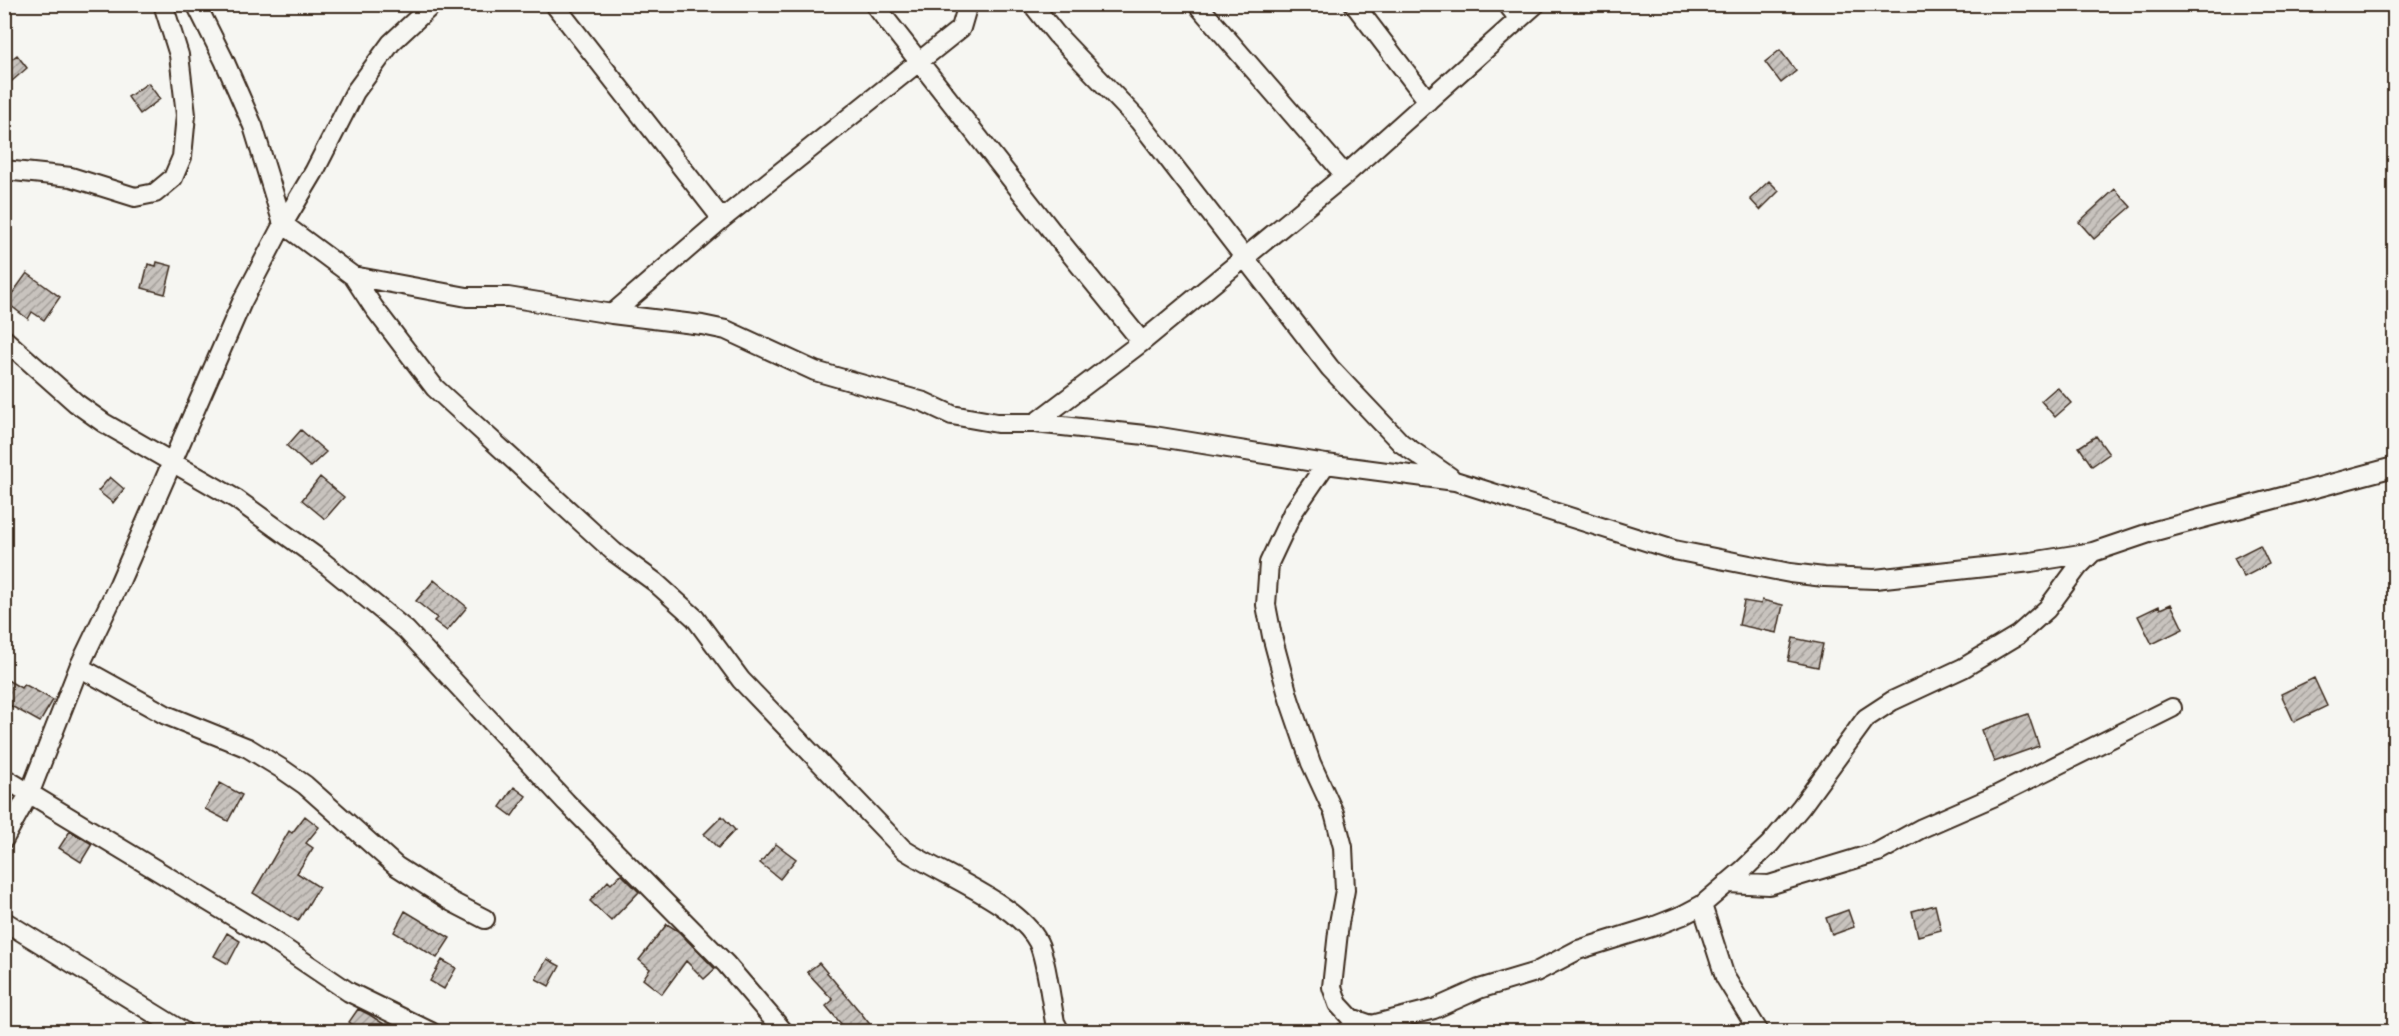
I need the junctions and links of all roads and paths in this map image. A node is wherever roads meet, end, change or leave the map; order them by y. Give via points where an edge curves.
1 (163, 4) edge
2 (196, 4) edge
3 (433, 4) edge
4 (554, 4) edge
5 (874, 4) edge
6 (968, 4) edge
7 (1032, 4) edge
8 (1197, 4) edge
9 (1354, 4) edge
10 (1507, 4) edge
11 (1536, 4) edge
12 (1519, 19) junction
13 (919, 63) junction
14 (1428, 101) junction
15 (4, 170) edge
16 (1345, 175) junction
17 (722, 219) junction
18 (283, 224) junction
19 (1243, 258) junction
20 (353, 276) junction
21 (612, 314) junction
22 (4, 339) edge
23 (1143, 342) junction
24 (1035, 423) junction
25 (173, 462) junction
26 (1326, 464) junction
27 (2394, 467) edge
28 (1455, 481) junction
29 (2093, 552) junction
30 (79, 667) junction
31 (2172, 708) dead end
32 (4, 778) edge
33 (30, 792) junction
34 (4, 839) edge
35 (1727, 883) junction
36 (1702, 905) junction
37 (485, 919) dead end
38 (4, 921) edge
39 (1374, 1029) edge
40 (424, 1030) edge
41 (184, 1032) edge
42 (784, 1032) edge
43 (1060, 1032) edge
44 (1346, 1032) edge
45 (1759, 1032) edge

1 - 15 street via 179,56 186,115 182,157 173,178 155,193 135,197 71,177
2 - 18 street via 253,126
3 - 18 street via 391,43 355,92
4 - 17 street
5 - 13 street
6 - 13 street via 961,28
7 - 19 street via 1139,121
8 - 16 street
9 - 14 street
10 - 12 street
11 - 12 street
12 - 14 street
13 - 17 street
13 - 23 street
14 - 16 street
16 - 19 street
17 - 21 street
18 - 20 street
18 - 25 street via 242,302
19 - 23 street
19 - 28 street via 1330,368 1394,436
20 - 21 street via 466,297 508,297
20 - 43 street via 435,388 614,552 695,618 741,680 903,849 987,897 1030,929 1039,945
21 - 24 street via 726,330 815,371 924,402 952,415 997,423
22 - 25 street via 76,403
23 - 24 street
24 - 26 street via 1154,435
25 - 30 street
25 - 42 street via 236,499 318,558 406,630 566,802 726,964
26 - 28 street
26 - 39 street via 1293,512 1269,563 1266,605 1289,699 1311,763 1334,813 1343,847 1345,890 1332,987 1338,1004 1351,1018
27 - 29 street via 2155,531
28 - 29 street via 1674,550 1824,577 1904,577
29 - 35 street via 2047,609 2018,635 1866,718 1801,807
30 - 33 street
30 - 37 street via 166,714 248,748 282,769 396,866
31 - 35 street via 1878,852 1769,885
32 - 33 street
33 - 34 street
33 - 40 street via 269,938 349,992
35 - 36 street
36 - 39 street via 1655,926 1578,950 1536,972
36 - 45 street via 1725,977
38 - 41 street
39 - 44 street

